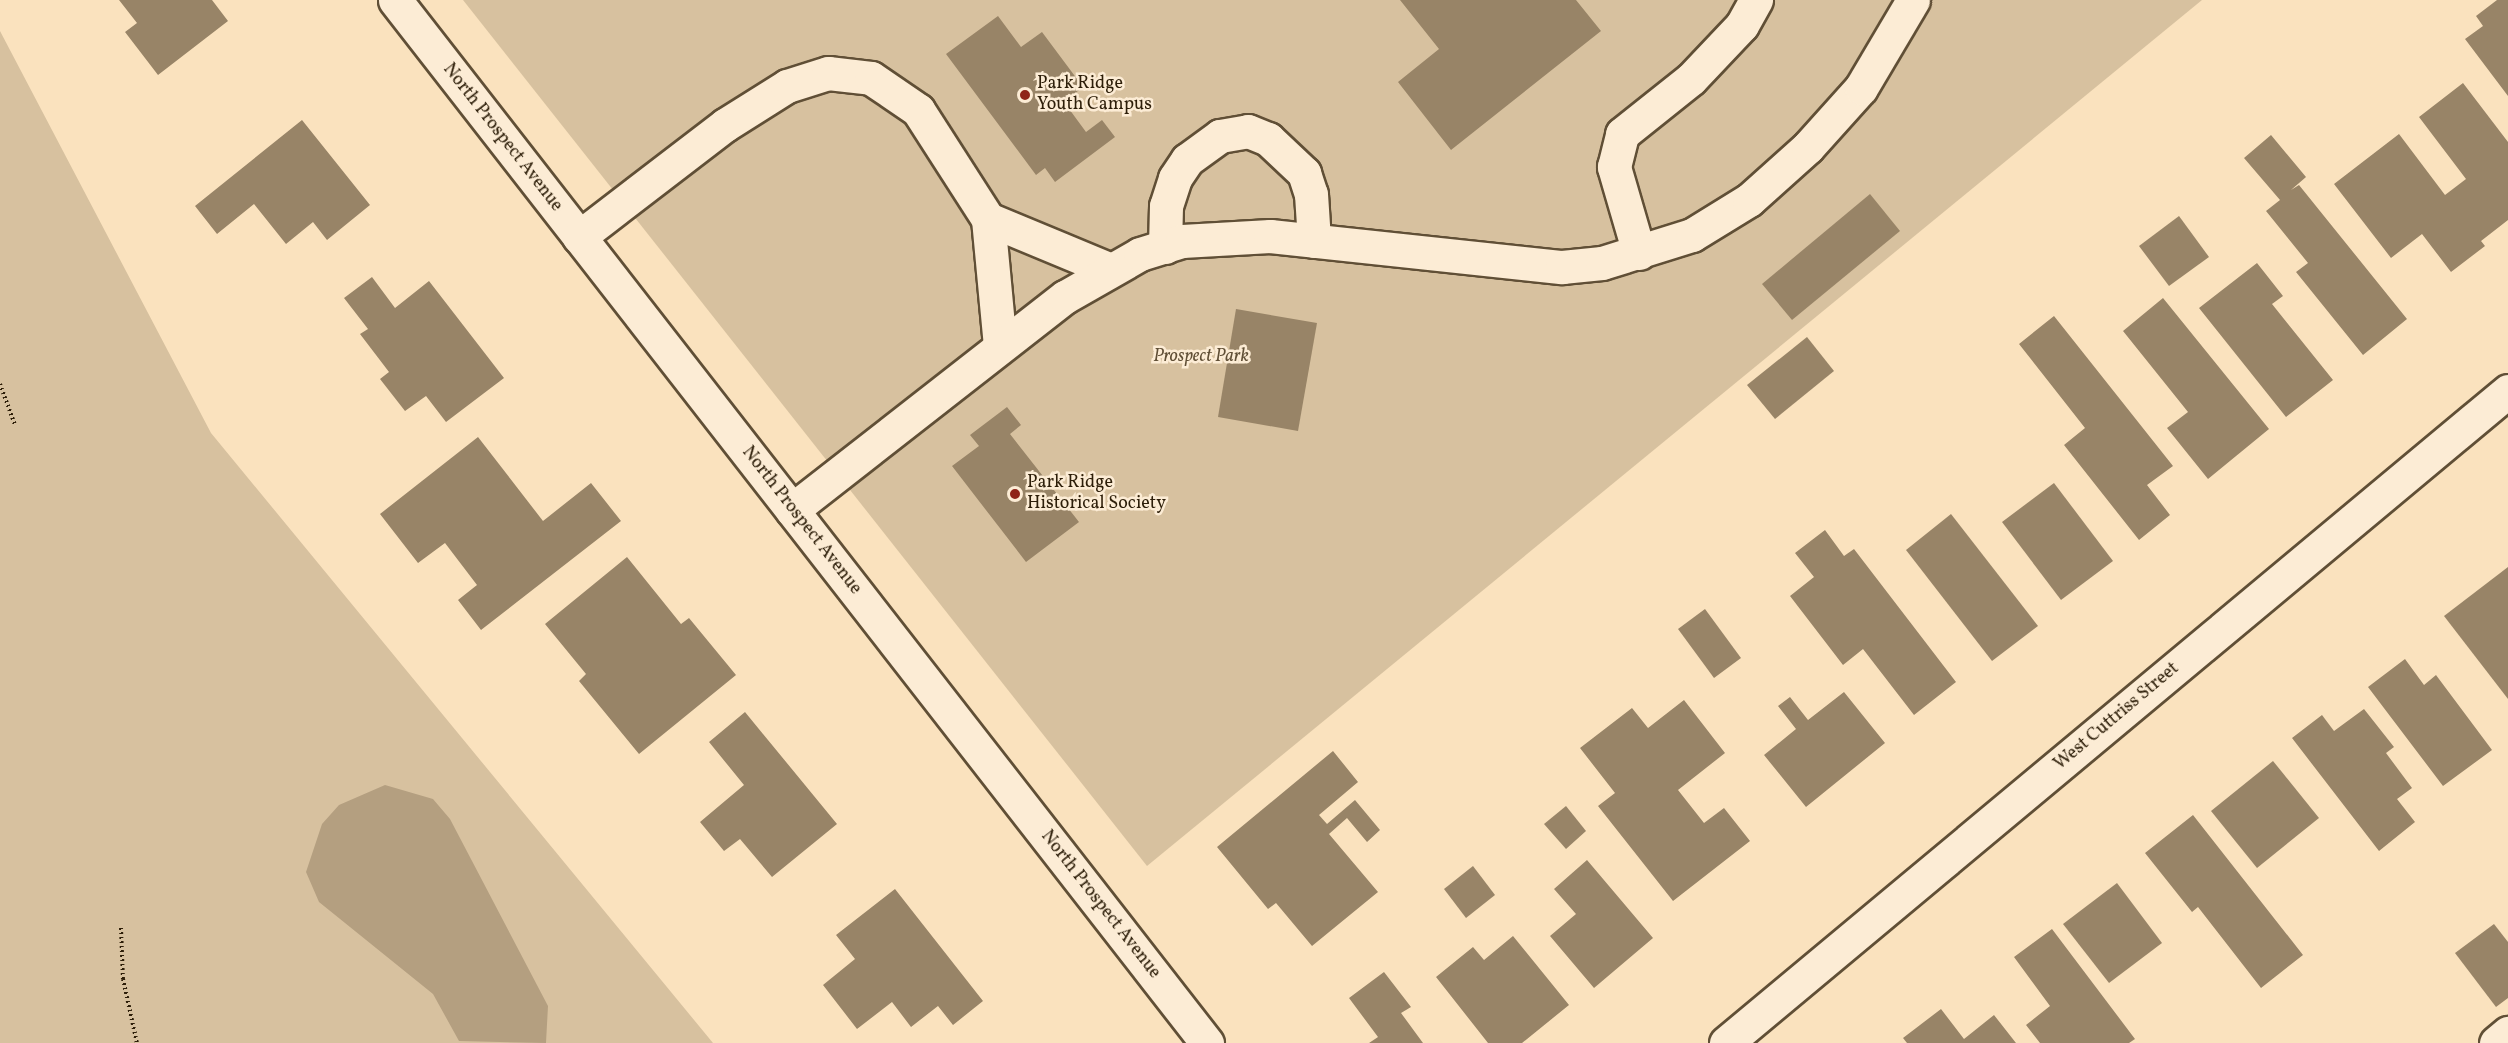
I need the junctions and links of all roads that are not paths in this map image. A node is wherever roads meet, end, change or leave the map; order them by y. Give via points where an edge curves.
1 (395, 0) edge
2 (1756, 0) edge
3 (1913, 0) edge
4 (988, 219) junction
5 (579, 237) junction
6 (1314, 241) junction
7 (1165, 247) junction
8 (1639, 253) junction
9 (1111, 270) junction
10 (1000, 345) junction
11 (2508, 392) edge
12 (792, 510) junction
13 (2508, 1033) edge
14 (1207, 1043) edge
15 (1726, 1043) edge
16 (2496, 1043) edge

1 - 5 street, North Prospect Avenue
2 - 8 street via 1742,25 1691,79 1622,134 1614,166
3 - 8 street via 1861,88 1808,147 1749,200 1692,235
4 - 5 street via 918,110 871,78 828,73 787,86 725,125
4 - 9 street
4 - 10 street
5 - 12 street, North Prospect Avenue
6 - 7 street via 1270,236 1182,241
6 - 7 street via 1311,194 1304,174 1268,139 1248,131 1220,136 1187,160 1175,178 1166,206
6 - 8 street via 1562,267
7 - 9 street
9 - 10 street via 1065,297
10 - 12 street
11 - 15 street, West Cuttriss Street
12 - 14 street, North Prospect Avenue
13 - 16 street

